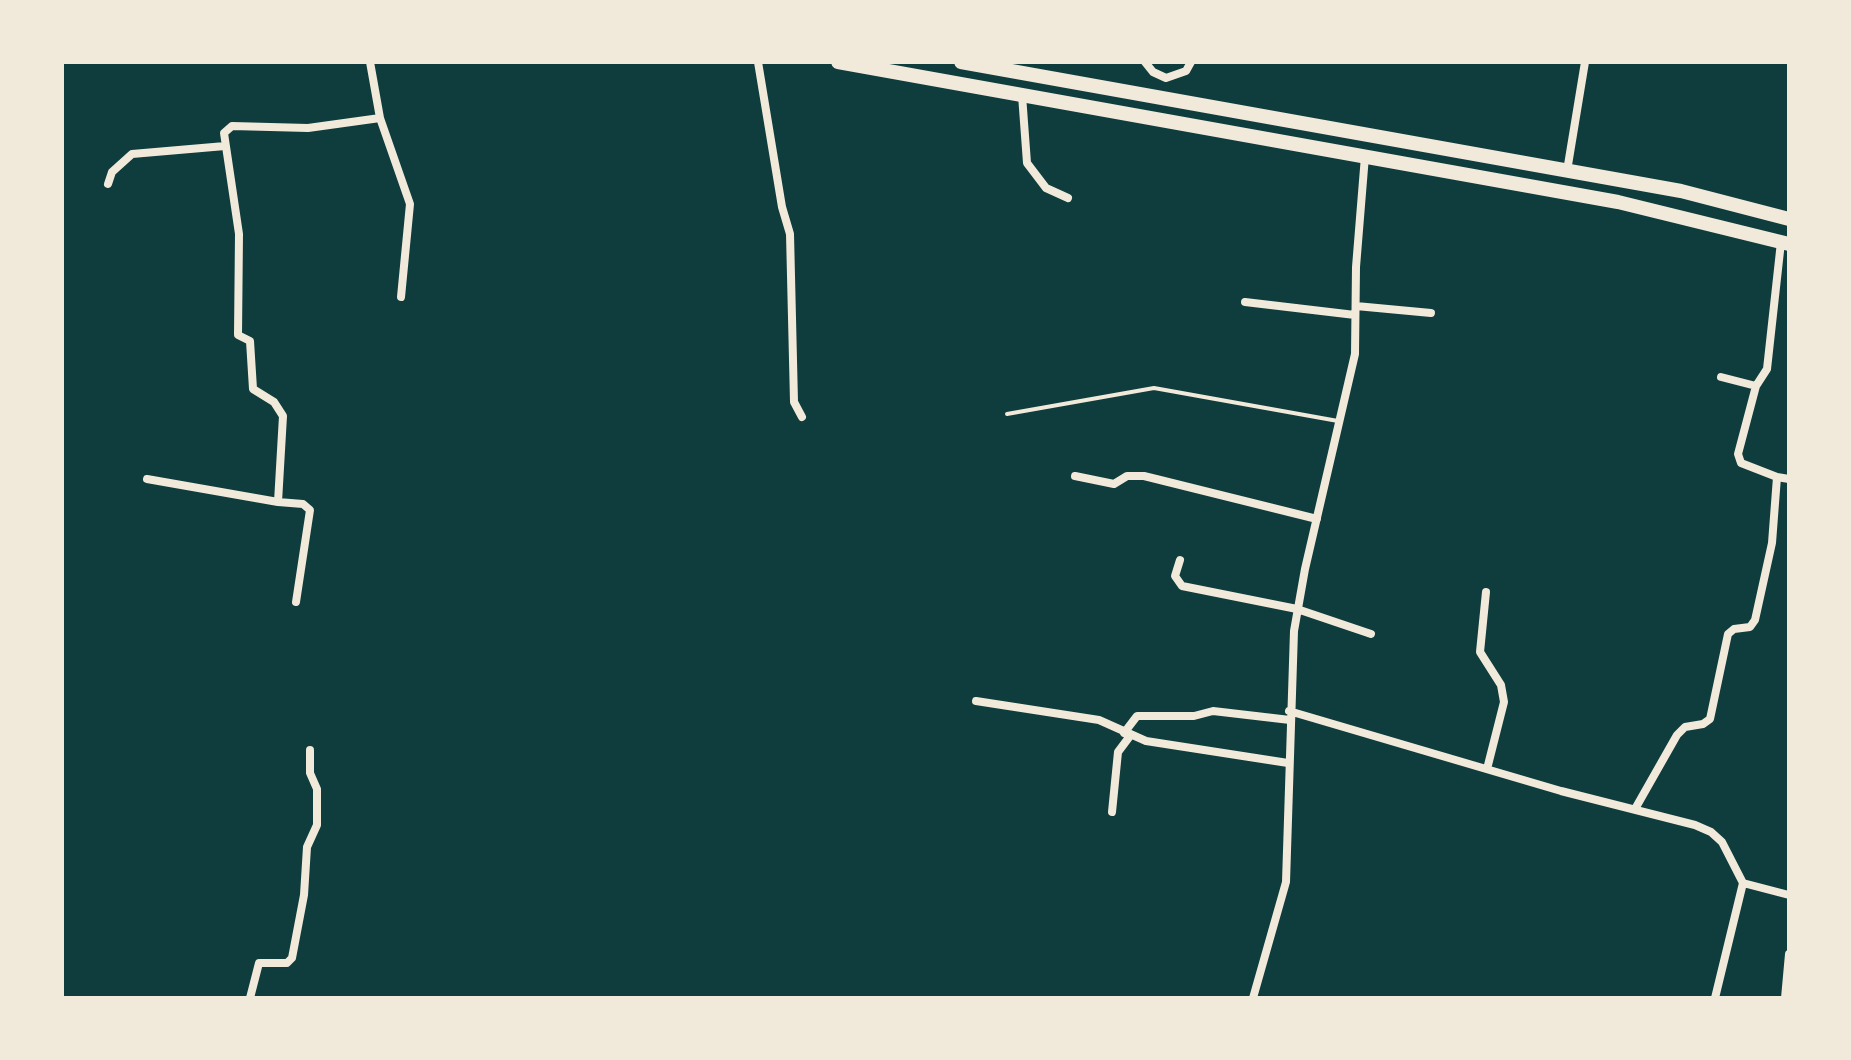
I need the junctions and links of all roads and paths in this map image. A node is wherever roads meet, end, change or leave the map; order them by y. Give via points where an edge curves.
1 (370, 62) edge
2 (758, 62) edge
3 (838, 62) edge
4 (961, 62) edge
5 (1145, 62) edge
6 (1191, 62) edge
7 (1585, 62) edge
8 (1166, 78) junction
9 (1022, 95) junction
10 (1165, 99) junction
11 (380, 118) junction
12 (225, 146) junction
13 (1365, 156) junction
14 (1567, 171) junction
15 (108, 184) dead end
16 (1068, 198) dead end
17 (1789, 219) edge
18 (1785, 243) edge
19 (401, 297) dead end
20 (1245, 302) dead end
21 (1356, 311) junction
22 (1431, 313) dead end
23 (1721, 377) dead end
24 (1756, 386) junction
25 (1007, 414) dead end
26 (802, 417) dead end
27 (1340, 422) junction
28 (1075, 476) dead end
29 (1777, 477) junction
30 (147, 479) dead end
31 (1789, 479) edge
32 (278, 502) junction
33 (1317, 519) junction
34 (1180, 560) dead end
35 (1486, 592) dead end
36 (296, 602) dead end
37 (1297, 609) junction
38 (1371, 634) dead end
39 (976, 701) dead end
40 (1290, 716) junction
41 (1127, 734) junction
42 (310, 750) dead end
43 (1288, 763) junction
44 (1487, 769) junction
45 (1635, 809) junction
46 (1112, 812) dead end
47 (1743, 883) junction
48 (1789, 895) edge
49 (1789, 954) edge
50 (250, 998) edge
51 (1253, 998) edge
52 (1715, 998) edge
53 (1785, 998) edge

1 - 11 street
2 - 26 street via 790,234 794,402
3 - 9 highway
4 - 10 highway
5 - 8 street
6 - 8 street via 1186,71
7 - 14 street
8 - 10 street
9 - 13 highway
9 - 16 street via 1027,163 1046,188
10 - 14 highway
11 - 12 street via 320,127 232,126 224,133
11 - 19 street via 410,204
12 - 15 street via 132,154 112,172
12 - 32 street via 239,234 238,335 250,341 253,389 274,402 283,416
13 - 18 highway via 1618,202
13 - 21 street
14 - 17 highway via 1681,191
18 - 24 street via 1767,369
20 - 21 street
21 - 22 street
21 - 27 street via 1355,354
23 - 24 street
24 - 29 street via 1738,459
25 - 27 lane via 1154,388
27 - 33 street
28 - 33 street via 1114,484 1127,476 1144,476
29 - 31 street
29 - 45 street via 1772,543 1755,620 1728,634 1710,719 1677,735
30 - 32 street
32 - 36 street via 303,504 310,510
33 - 37 street
34 - 37 street via 1175,576 1182,586
35 - 44 street via 1480,652 1501,685 1504,702
37 - 38 street
37 - 40 street
39 - 41 street via 1099,720
40 - 41 street via 1213,711 1137,716
40 - 43 street
40 - 44 street
41 - 43 street
41 - 46 street via 1118,752
42 - 50 street via 317,825 307,847 292,958 287,963 259,963
43 - 51 street via 1286,882
44 - 45 street
45 - 47 street via 1717,835
47 - 48 street
47 - 52 street
49 - 53 street

